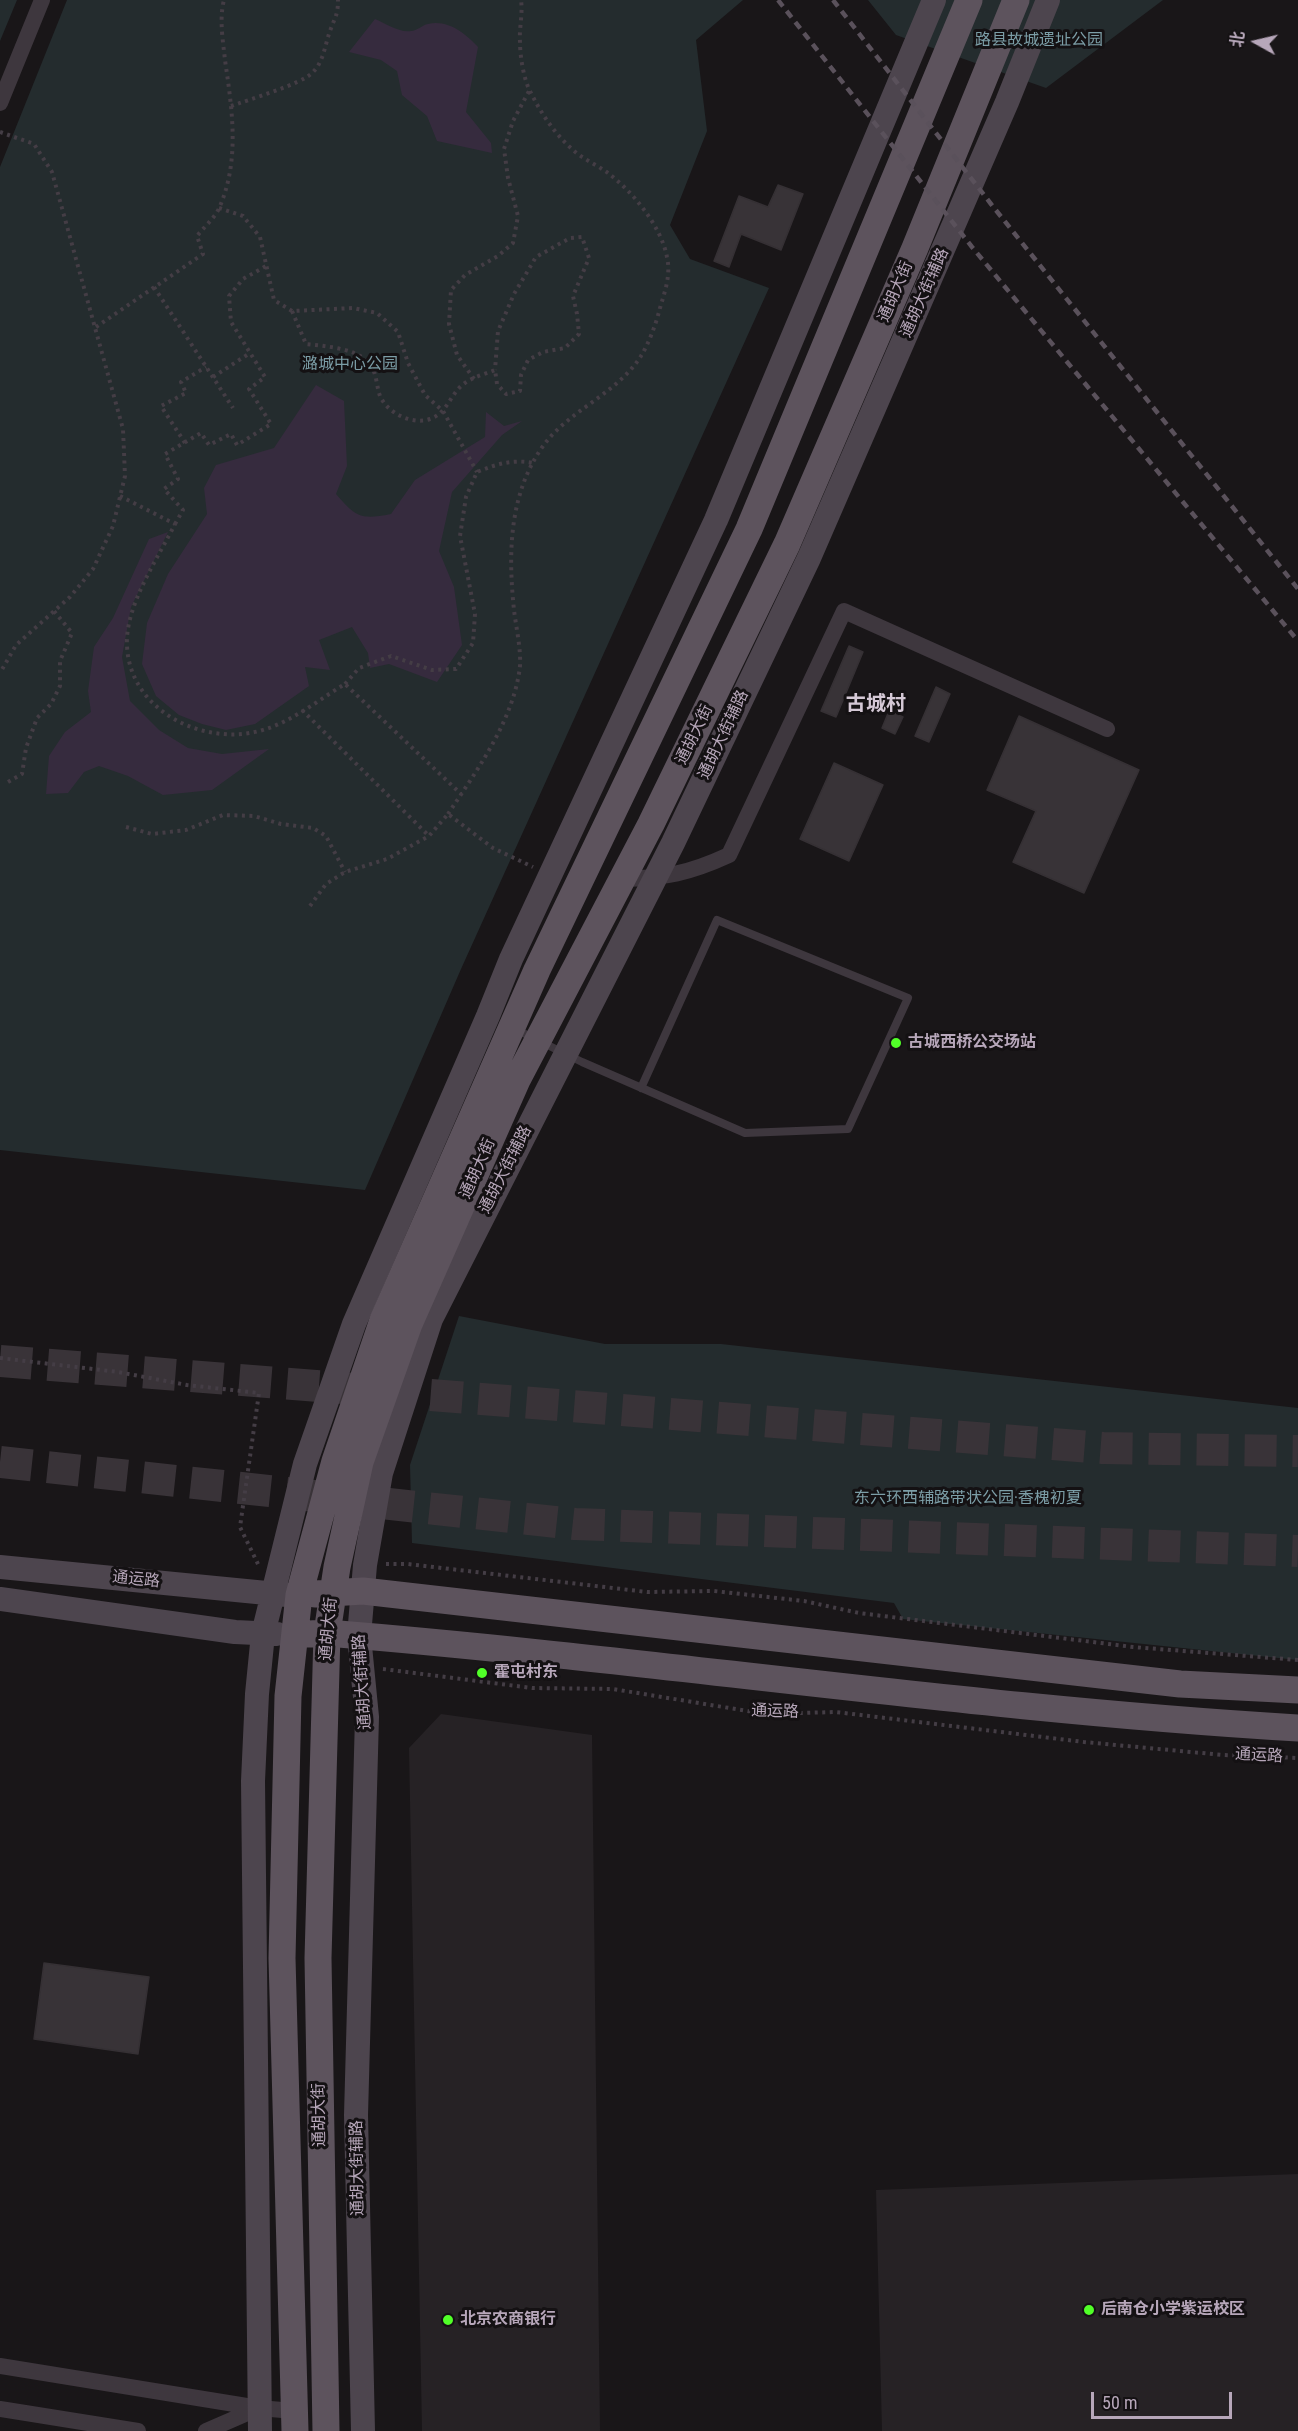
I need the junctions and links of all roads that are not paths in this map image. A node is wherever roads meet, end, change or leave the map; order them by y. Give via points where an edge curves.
1 (42, 0) edge
2 (934, 0) edge
3 (969, 0) edge
4 (1016, 0) edge
5 (1048, 0) edge
6 (0, 103) edge
7 (1107, 729) dead end
8 (622, 879) junction
9 (655, 879) junction
10 (500, 1022) junction
11 (537, 1040) junction
12 (566, 1055) junction
13 (641, 1088) junction
14 (0, 1567) edge
15 (363, 1591) junction
16 (332, 1593) junction
17 (286, 1595) junction
18 (0, 1599) edge
19 (263, 1634) junction
20 (296, 1634) junction
21 (327, 1634) junction
22 (359, 1636) junction
23 (1298, 1690) edge
24 (1298, 1728) edge
25 (0, 2366) edge
26 (0, 2409) edge
27 (259, 2419) edge
28 (294, 2421) edge
29 (138, 2431) edge
30 (207, 2431) edge
31 (326, 2431) edge
32 (363, 2431) edge

1 - 6 street
2 - 10 street via 716,520 511,959
3 - 10 main road, 通胡大街 via 749,529 537,970
4 - 8 main road, 通胡大街 via 915,248 787,544
5 - 9 street, 通胡大街辅路 via 809,558
7 - 9 street via 844,611 729,855 698,870
8 - 9 street
8 - 11 main road, 通胡大街
9 - 12 street, 通胡大街辅路
10 - 11 lane
10 - 17 main road, 通胡大街 via 383,1320
11 - 12 lane
11 - 16 main road, 通胡大街 via 409,1324 360,1462
12 - 13 lane
12 - 15 street, 通胡大街辅路 via 431,1319 381,1473
13 - 13 lane via 717,920 909,998 848,1129 745,1133
14 - 17 street, 通运路
15 - 16 main road, 通运路
15 - 22 street, 通胡大街辅路
15 - 23 main road, 通运路 via 1179,1684
16 - 17 main road, 通运路
16 - 21 main road, 通胡大街
17 - 19 street
17 - 20 main road, 通胡大街
18 - 19 street, 通运路
19 - 20 street, 通运路
19 - 27 street via 253,1781
20 - 21 main road, 通运路
20 - 28 main road, 通胡大街 via 288,1696 282,1958
21 - 22 main road, 通运路
21 - 31 main road, 通胡大街 via 318,1958
22 - 24 main road, 通运路 via 1164,1720
22 - 32 street, 通胡大街辅路 via 367,1717 356,2115
25 - 27 street
26 - 29 street
27 - 28 street
27 - 30 street

